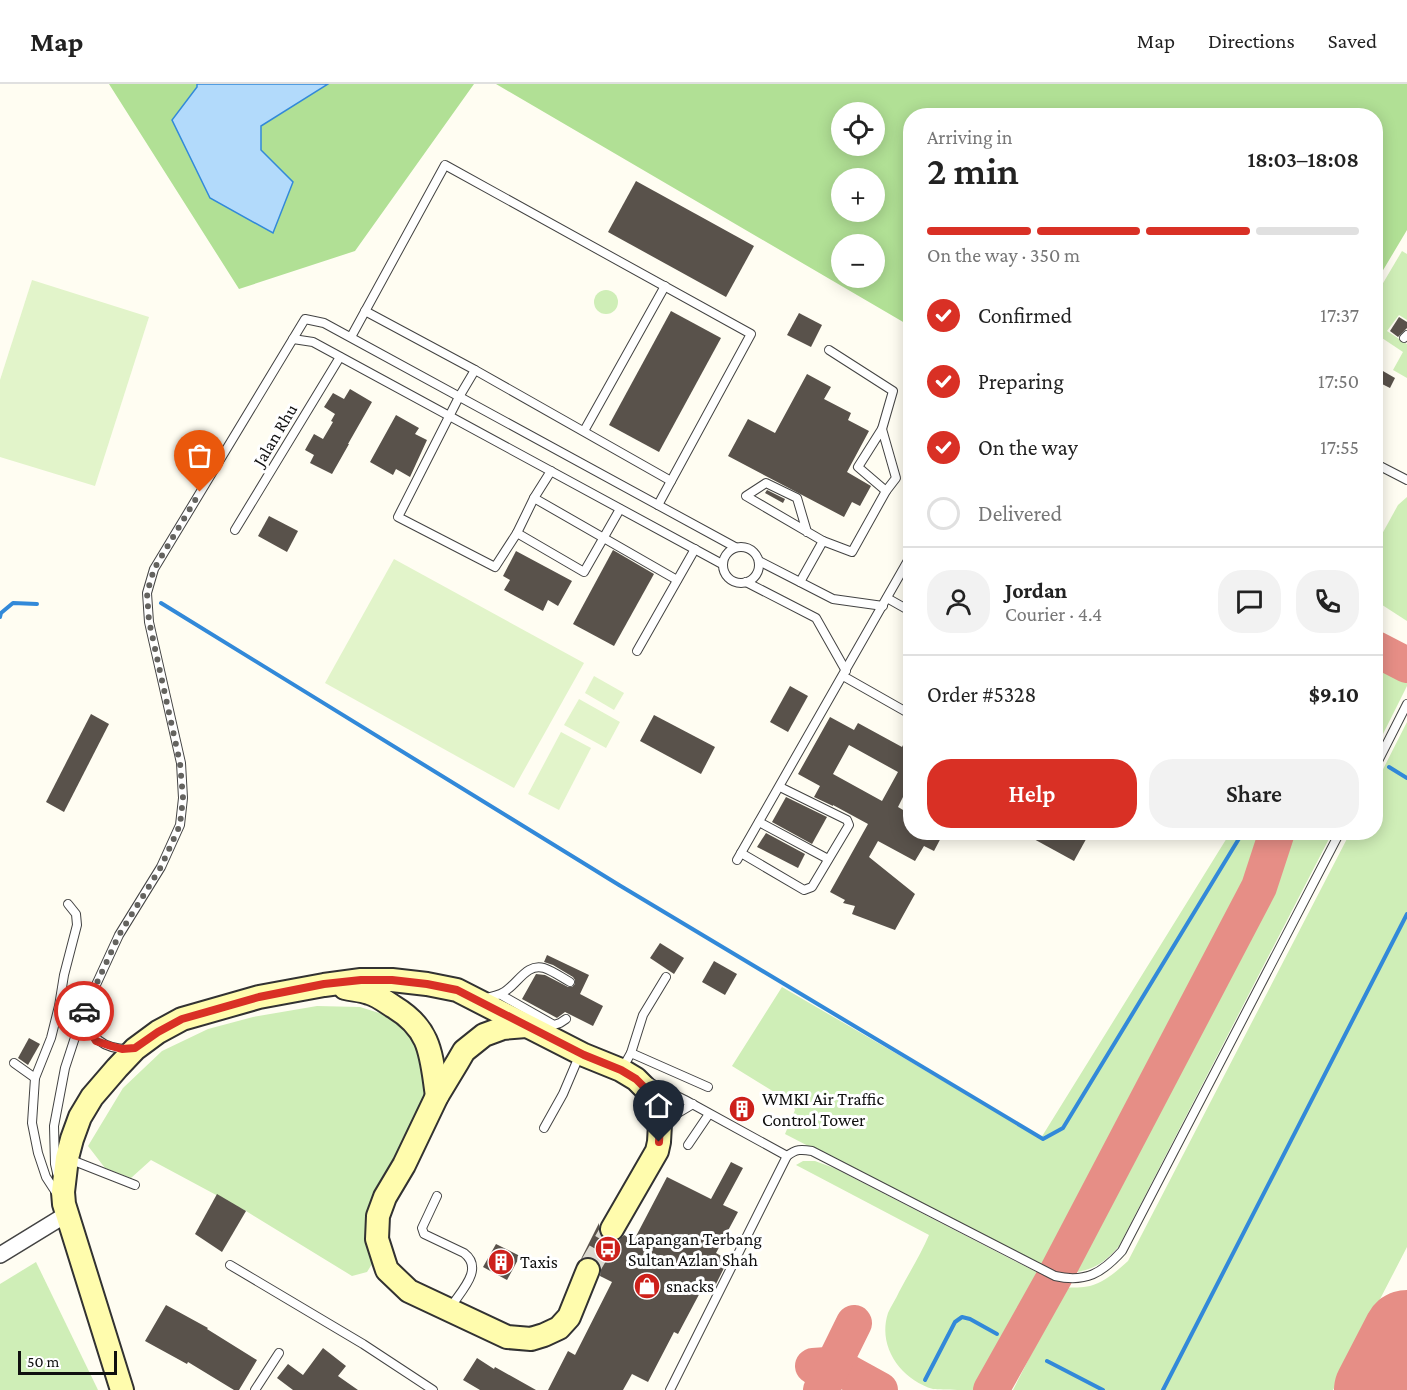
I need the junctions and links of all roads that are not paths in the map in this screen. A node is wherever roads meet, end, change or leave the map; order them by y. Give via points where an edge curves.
1 (665, 286) junction
2 (365, 311) junction
3 (351, 337) junction
4 (292, 339) junction
5 (829, 350) dead end
6 (340, 357) junction
7 (475, 370) junction
8 (459, 396) junction
9 (450, 416) junction
10 (882, 429) junction
11 (584, 431) junction
12 (1383, 468) edge
13 (551, 471) junction
14 (1407, 480) edge
15 (671, 481) junction
16 (886, 491) junction
17 (534, 498) junction
18 (658, 505) junction
19 (620, 508) junction
20 (235, 530) dead end
21 (807, 532) junction
22 (517, 533) junction
23 (604, 538) junction
24 (823, 541) junction
25 (735, 547) junction
26 (695, 549) junction
27 (759, 561) junction
28 (722, 564) junction
29 (903, 572) edge
30 (678, 580) junction
31 (746, 582) junction
32 (800, 582) junction
33 (887, 598) junction
34 (883, 606) junction
35 (903, 607) edge
36 (637, 651) dead end
37 (845, 673) junction
38 (1407, 704) edge
39 (903, 710) edge
40 (1383, 751) edge
41 (780, 786) junction
42 (759, 822) junction
43 (1336, 840) edge
44 (828, 859) junction
45 (68, 904) dead end
46 (666, 977) dead end
47 (570, 982) dead end
48 (324, 984) junction
49 (501, 994) junction
50 (476, 1001) junction
51 (83, 1013) junction
52 (566, 1019) dead end
53 (525, 1026) junction
54 (135, 1048) junction
55 (580, 1053) junction
56 (14, 1063) dead end
57 (629, 1067) junction
58 (35, 1078) junction
59 (708, 1087) dead end
60 (437, 1096) junction
61 (693, 1104) junction
62 (709, 1114) junction
63 (660, 1124) junction
64 (544, 1128) dead end
65 (688, 1145) dead end
66 (788, 1156) junction
67 (67, 1158) junction
68 (135, 1185) dead end
69 (437, 1196) dead end
70 (64, 1203) junction
71 (607, 1226) tunnel mouth
72 (0, 1255) edge
73 (230, 1265) dead end
74 (584, 1273) tunnel mouth
75 (449, 1310) junction
76 (279, 1353) dead end
77 (123, 1390) edge
78 (255, 1390) edge
79 (433, 1390) edge
80 (670, 1390) edge

1 - 2 lane via 445,165
1 - 11 lane
1 - 15 lane via 751,334
2 - 3 lane
2 - 7 lane
3 - 4 lane via 324,322 305,319
3 - 8 lane
4 - 6 lane via 313,342
4 - 51 lane via 154,569 147,593 148,612 180,763 180,825 161,867 119,935
5 - 10 lane via 893,391
6 - 9 lane
6 - 20 lane, Jalan Rhu
7 - 8 lane
7 - 11 lane
8 - 9 lane
8 - 18 lane
9 - 13 lane
9 - 22 lane via 398,517 495,567
10 - 16 lane via 896,478
10 - 16 lane via 858,467
11 - 15 lane
12 - 14 lane
13 - 17 lane
13 - 19 lane
15 - 18 lane
16 - 24 lane via 852,552
17 - 22 lane
17 - 23 lane
18 - 25 lane
19 - 23 lane
19 - 26 lane
21 - 21 lane via 797,498 766,483 746,496
21 - 24 lane
22 - 23 lane via 584,572
23 - 30 lane
24 - 32 lane
25 - 27 lane via 746,547
25 - 28 lane
26 - 28 lane
26 - 30 lane
27 - 31 lane via 759,570
27 - 32 lane
28 - 31 lane via 725,575 735,582
29 - 33 lane
30 - 36 lane
31 - 37 lane via 816,618
32 - 34 lane via 833,599
33 - 34 lane
33 - 35 lane
34 - 37 lane
37 - 39 lane
37 - 41 lane
38 - 40 lane
41 - 42 lane
41 - 44 lane via 847,820 849,825
42 - 44 lane
42 - 44 lane via 739,856 804,890 812,887
43 - 66 lane via 1122,1251 1098,1273 1068,1279 1055,1276 812,1151 801,1149
45 - 58 lane via 76,914 77,925 54,1028
46 - 57 lane via 642,1015
47 - 49 lane via 537,967
48 - 50 street via 392,980 457,990
48 - 54 street via 182,1019
48 - 60 street via 370,993 413,1020 431,1055
49 - 50 lane
49 - 52 lane via 554,1024
50 - 53 street
51 - 54 lane via 96,1041 122,1049
51 - 70 lane via 65,1068 54,1126 55,1164
53 - 55 street
53 - 60 street via 503,1028 474,1042 464,1051
54 - 67 street via 92,1097 80,1117
55 - 57 street
55 - 64 lane
56 - 58 lane
57 - 59 lane
57 - 61 lane
57 - 63 street via 648,1091
58 - 70 lane via 32,1123 38,1153 46,1177
60 - 75 street via 385,1197 378,1216 377,1239 387,1270 394,1278 409,1291
61 - 62 lane
61 - 63 lane
62 - 65 lane
62 - 66 lane
63 - 71 street via 657,1151 631,1199
66 - 80 lane
67 - 68 lane
67 - 70 street
69 - 75 lane via 422,1228 424,1234 464,1253 473,1265
70 - 72 street
70 - 77 street
73 - 79 lane
74 - 75 street via 569,1317 559,1328 531,1339 507,1337
76 - 78 lane

